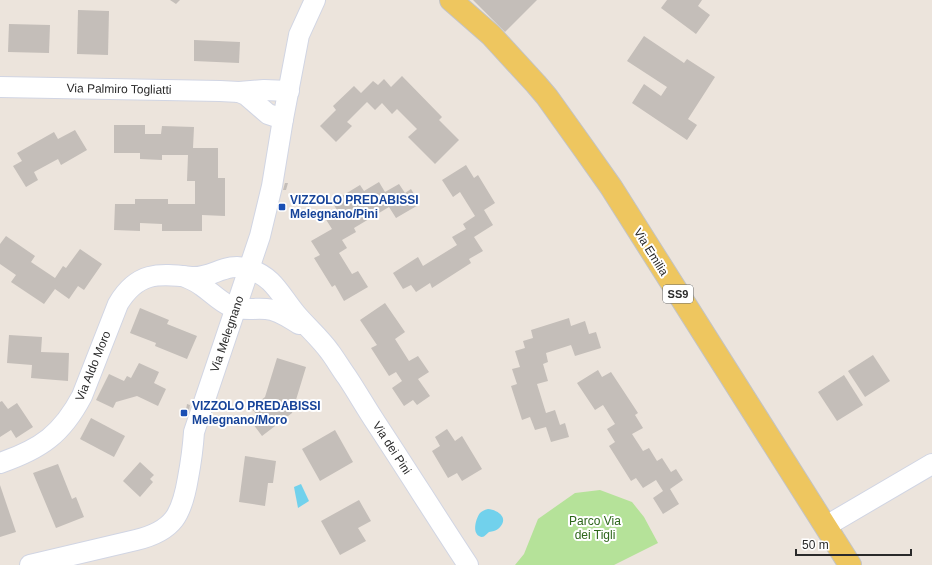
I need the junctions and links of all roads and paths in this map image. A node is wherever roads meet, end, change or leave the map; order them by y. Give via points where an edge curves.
1 (315, 0) edge
2 (451, 0) edge
3 (0, 87) edge
4 (289, 91) junction
5 (239, 92) junction
6 (283, 119) junction
7 (250, 269) junction
8 (181, 275) junction
9 (236, 308) junction
10 (313, 333) junction
11 (0, 464) edge
12 (932, 464) edge
13 (826, 526) junction
14 (30, 565) edge
15 (468, 565) edge
16 (850, 565) edge

1 - 4 street, Via Melegnano via 300,35
2 - 13 main road, Via Emilia / SS9 via 510,54 547,97 582,146
3 - 5 street, Via Palmiro Togliatti
4 - 5 street, Via Palmiro Togliatti
4 - 6 street, Via Melegnano
5 - 6 street via 268,114
6 - 7 street, Via Melegnano via 267,211
7 - 8 street, Via Aldo Moro via 235,266 197,277
7 - 9 street, Via Melegnano
7 - 10 street, Via dei Pini via 272,282
8 - 9 street, Via Aldo Moro
8 - 11 street, Via Aldo Moro via 150,276 131,286 118,304 75,410 64,424 38,447
9 - 10 street, Via dei Pini via 274,310
9 - 14 street, Via Melegnano via 194,432 185,494 180,510 171,523 157,533 141,539
10 - 15 street, Via dei Pini via 331,353
12 - 13 street
13 - 16 main road, Via Emilia / SS9

